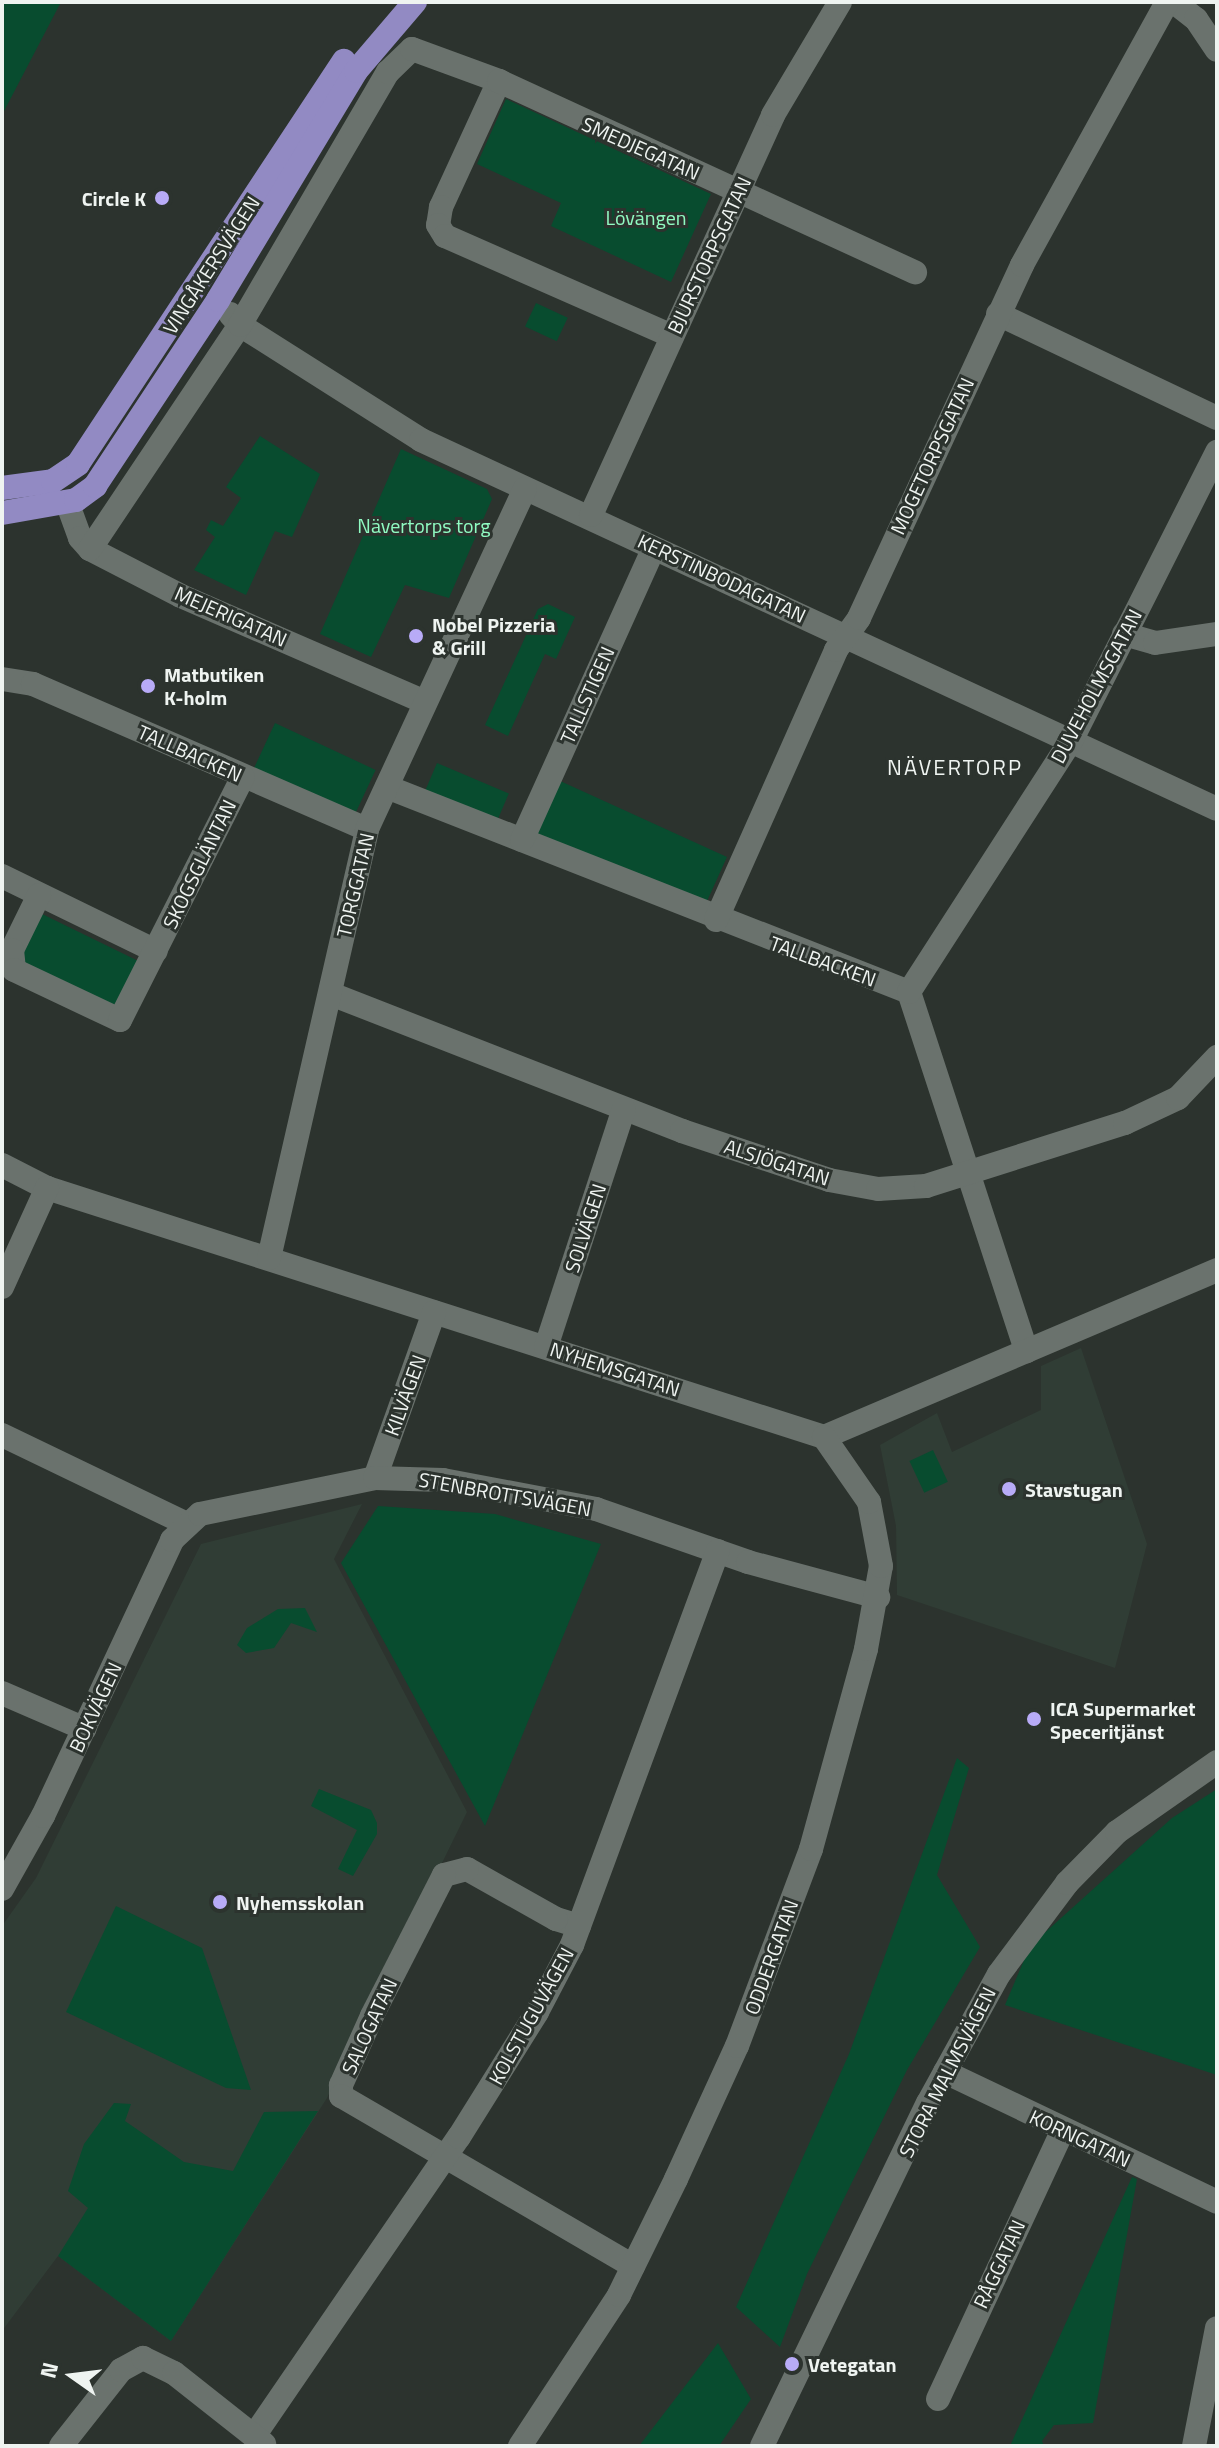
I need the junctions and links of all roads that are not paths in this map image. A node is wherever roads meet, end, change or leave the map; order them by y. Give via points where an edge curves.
1 (395, 2) edge
2 (415, 2) edge
3 (840, 2) edge
4 (1167, 2) edge
5 (1174, 2) edge
6 (1217, 50) edge
7 (499, 81) junction
8 (740, 190) junction
9 (915, 272) dead end
10 (200, 283) junction
11 (218, 300) junction
12 (998, 314) junction
13 (240, 325) junction
14 (672, 336) junction
15 (1217, 418) edge
16 (1217, 452) edge
17 (61, 478) junction
18 (2, 488) edge
19 (525, 489) junction
20 (67, 502) junction
21 (2, 513) edge
22 (591, 515) junction
23 (90, 549) junction
24 (653, 550) junction
25 (847, 634) junction
26 (1124, 634) junction
27 (1217, 634) edge
28 (8, 679) edge
29 (422, 701) junction
30 (1072, 739) junction
31 (243, 777) junction
32 (387, 787) junction
33 (1217, 809) edge
34 (367, 829) junction
35 (522, 840) junction
36 (2, 876) edge
37 (39, 895) junction
38 (716, 920) junction
39 (156, 951) junction
40 (909, 992) junction
41 (331, 994) junction
42 (1217, 1057) edge
43 (624, 1109) junction
44 (2, 1165) edge
45 (966, 1174) junction
46 (47, 1188) junction
47 (269, 1258) junction
48 (1217, 1270) edge
49 (2, 1287) edge
50 (434, 1312) junction
51 (546, 1347) junction
52 (1026, 1351) junction
53 (2, 1435) edge
54 (824, 1437) junction
55 (375, 1478) junction
56 (185, 1523) junction
57 (718, 1551) junction
58 (878, 1597) junction
59 (2, 1693) edge
60 (85, 1729) junction
61 (1217, 1762) edge
62 (2, 1889) edge
63 (579, 1926) junction
64 (945, 2072) junction
65 (1063, 2130) junction
66 (444, 2159) junction
67 (1217, 2202) edge
68 (633, 2266) junction
69 (1217, 2328) edge
70 (938, 2399) dead end
71 (260, 2441) edge
72 (61, 2446) edge
73 (520, 2446) edge
74 (762, 2446) edge
75 (1194, 2446) edge

1 - 10 main road, VINGÅKERSVÄGEN via 341,65
2 - 11 main road, VINGÅKERSVÄGEN via 356,71
3 - 8 street, BJURSTORPSGATAN via 773,115
4 - 12 street, MOGETORPSGATAN
5 - 6 street via 1196,19
7 - 8 street, SMEDJEGATAN
7 - 13 street via 427,50 412,49 399,56
7 - 14 street via 441,207 438,225 445,236
8 - 9 street, SMEDJEGATAN
8 - 14 street, BJURSTORPSGATAN
10 - 11 main road
10 - 17 main road, VINGÅKERSVÄGEN via 93,443
11 - 13 street, VINGÅKERSVÄGEN
11 - 20 main road, VINGÅKERSVÄGEN via 95,486
12 - 15 street
12 - 25 street, MOGETORPSGATAN via 859,618
13 - 19 street, KERSTINBODAGATAN via 395,427
13 - 23 street
14 - 22 street, BJURSTORPSGATAN
16 - 26 street, DUVEHOLMSGATAN
17 - 18 main road
17 - 20 main road
19 - 22 street, KERSTINBODAGATAN
19 - 29 street, TORGGATAN
20 - 21 main road, VINGÅKERSVÄGEN
20 - 23 street via 80,538
22 - 24 street, KERSTINBODAGATAN
23 - 29 street, MEJERIGATAN via 181,596
24 - 25 street, KERSTINBODAGATAN
24 - 35 street, TALLSTIGEN
25 - 30 street, KERSTINBODAGATAN
25 - 38 street, MOGETORPSGATAN
26 - 27 street via 1155,643
26 - 30 street, DUVEHOLMSGATAN
28 - 31 street, TALLBACKEN
29 - 32 street, TORGGATAN
30 - 33 street, KERSTINBODAGATAN
30 - 40 street, DUVEHOLMSGATAN
31 - 34 street, TALLBACKEN
31 - 39 street, SKOGSGLÄNTAN
32 - 34 street, TORGGATAN
32 - 35 street, TALLBACKEN
34 - 41 street, TORGGATAN
35 - 38 street, TALLBACKEN
36 - 37 street, SKOGSGLÄNTAN
37 - 39 street, SKOGSGLÄNTAN
37 - 39 street, SKOGSGLÄNTAN via 12,950 14,970 72,1000 120,1020
38 - 40 street, TALLBACKEN
40 - 45 street
41 - 43 street, ALSJÖGATAN
41 - 47 street, TORGGATAN
42 - 45 street, ALSJÖGATAN via 1187,1090 1155,1111
43 - 45 street, ALSJÖGATAN via 855,1186 899,1190
43 - 51 street, SOLVÄGEN
44 - 46 street, NYHEMSGATAN
45 - 52 street
46 - 47 street, NYHEMSGATAN
46 - 49 street
47 - 50 street, NYHEMSGATAN
48 - 52 street
50 - 51 street, NYHEMSGATAN
50 - 55 street, KILVÄGEN
51 - 54 street, NYHEMSGATAN
52 - 54 street
53 - 56 street
54 - 58 street, ODDERGATAN via 869,1502 879,1530
55 - 56 street, STENBROTTSVÄGEN via 226,1507
55 - 57 street, STENBROTTSVÄGEN via 443,1480 552,1499
56 - 60 street, BOKVÄGEN via 162,1560
57 - 58 street, STENBROTTSVÄGEN
57 - 63 street, KOLSTUGUVÄGEN
58 - 68 street, ODDERGATAN via 832,1778 785,1920 715,2097
59 - 60 street
60 - 62 street, BOKVÄGEN
61 - 64 street, STORA MALMSVÄGEN via 1117,1832 1067,1883 999,1974
63 - 66 street, KOLSTUGUVÄGEN via 510,2059
63 - 66 street, SALOGATAN via 556,1919 467,1869 444,1875 435,1889 345,2075 341,2096
64 - 65 street, KORNGATAN
64 - 74 street, STORA MALMSVÄGEN
65 - 67 street, KORNGATAN
65 - 70 street, RÅGGATAN
66 - 68 street, SALOGATAN
66 - 71 street, KOLSTUGUVÄGEN
68 - 73 street, ODDERGATAN
69 - 75 street
71 - 72 street via 174,2373 145,2359 121,2370

